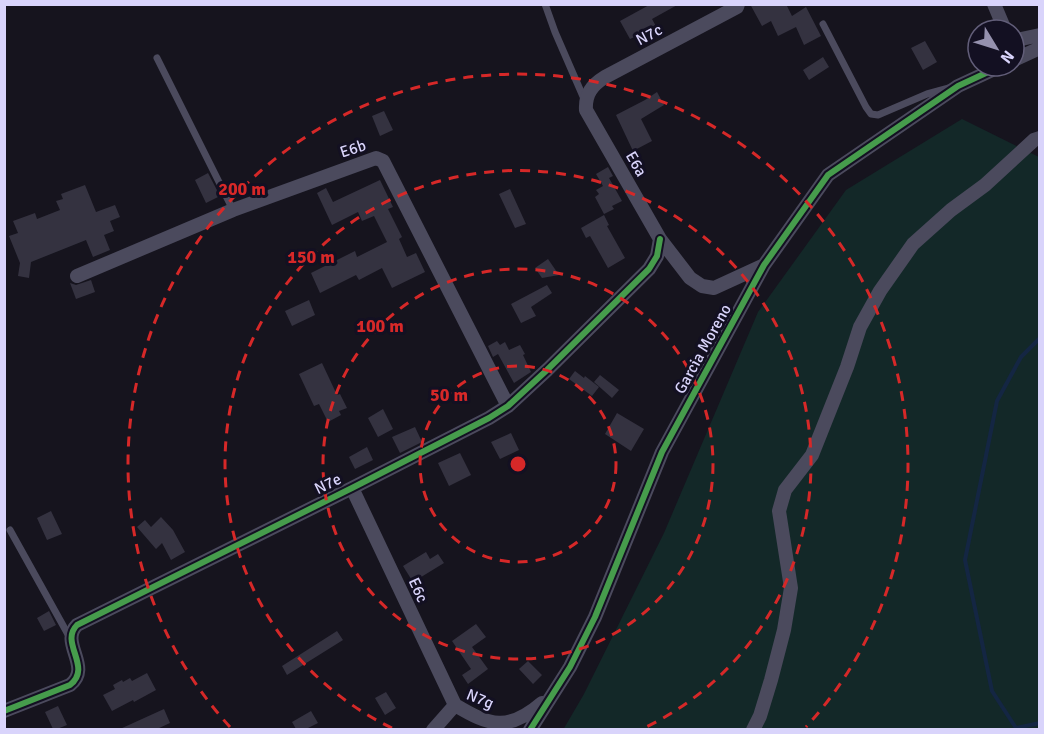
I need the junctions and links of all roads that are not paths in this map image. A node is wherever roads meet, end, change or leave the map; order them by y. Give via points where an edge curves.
1 (544, 4) edge
2 (738, 4) edge
3 (994, 4) edge
4 (1000, 18) edge
5 (822, 24) dead end
6 (1040, 48) edge
7 (1026, 54) edge
8 (157, 58) dead end
9 (975, 78) edge
10 (958, 86) junction
11 (586, 104) junction
12 (1040, 138) edge
13 (233, 210) junction
14 (660, 239) junction
15 (764, 265) junction
16 (77, 276) dead end
17 (508, 406) junction
18 (352, 488) junction
19 (9, 530) dead end
20 (70, 640) junction
21 (553, 694) junction
22 (455, 705) junction
23 (4, 711) edge
24 (433, 729) edge
25 (530, 729) edge
26 (753, 729) edge

1 - 11 lane
2 - 11 street, N7c via 605,77 590,90
3 - 4 street
5 - 10 lane via 871,114 878,115 927,94
6 - 7 street
8 - 13 lane
9 - 10 street, Garcia Moreno
10 - 15 street, Garcia Moreno via 828,175
11 - 14 street, E6a
12 - 26 street via 913,244 860,327 812,455 785,490 779,511 792,588 771,680
13 - 16 street, E6b
13 - 17 street, E6b via 376,158 383,161
14 - 15 street via 690,278 702,286 714,288
14 - 17 street, N7e via 657,256 649,269
15 - 21 street, Garcia Moreno via 662,452 595,617
17 - 18 street, N7e
18 - 20 street, N7e via 76,625
18 - 22 street, E6c
19 - 20 lane
20 - 23 street via 78,667 74,682
21 - 22 street, N7g via 532,712 512,722 478,719
21 - 25 street, Garcia Moreno
22 - 24 street, N7g

